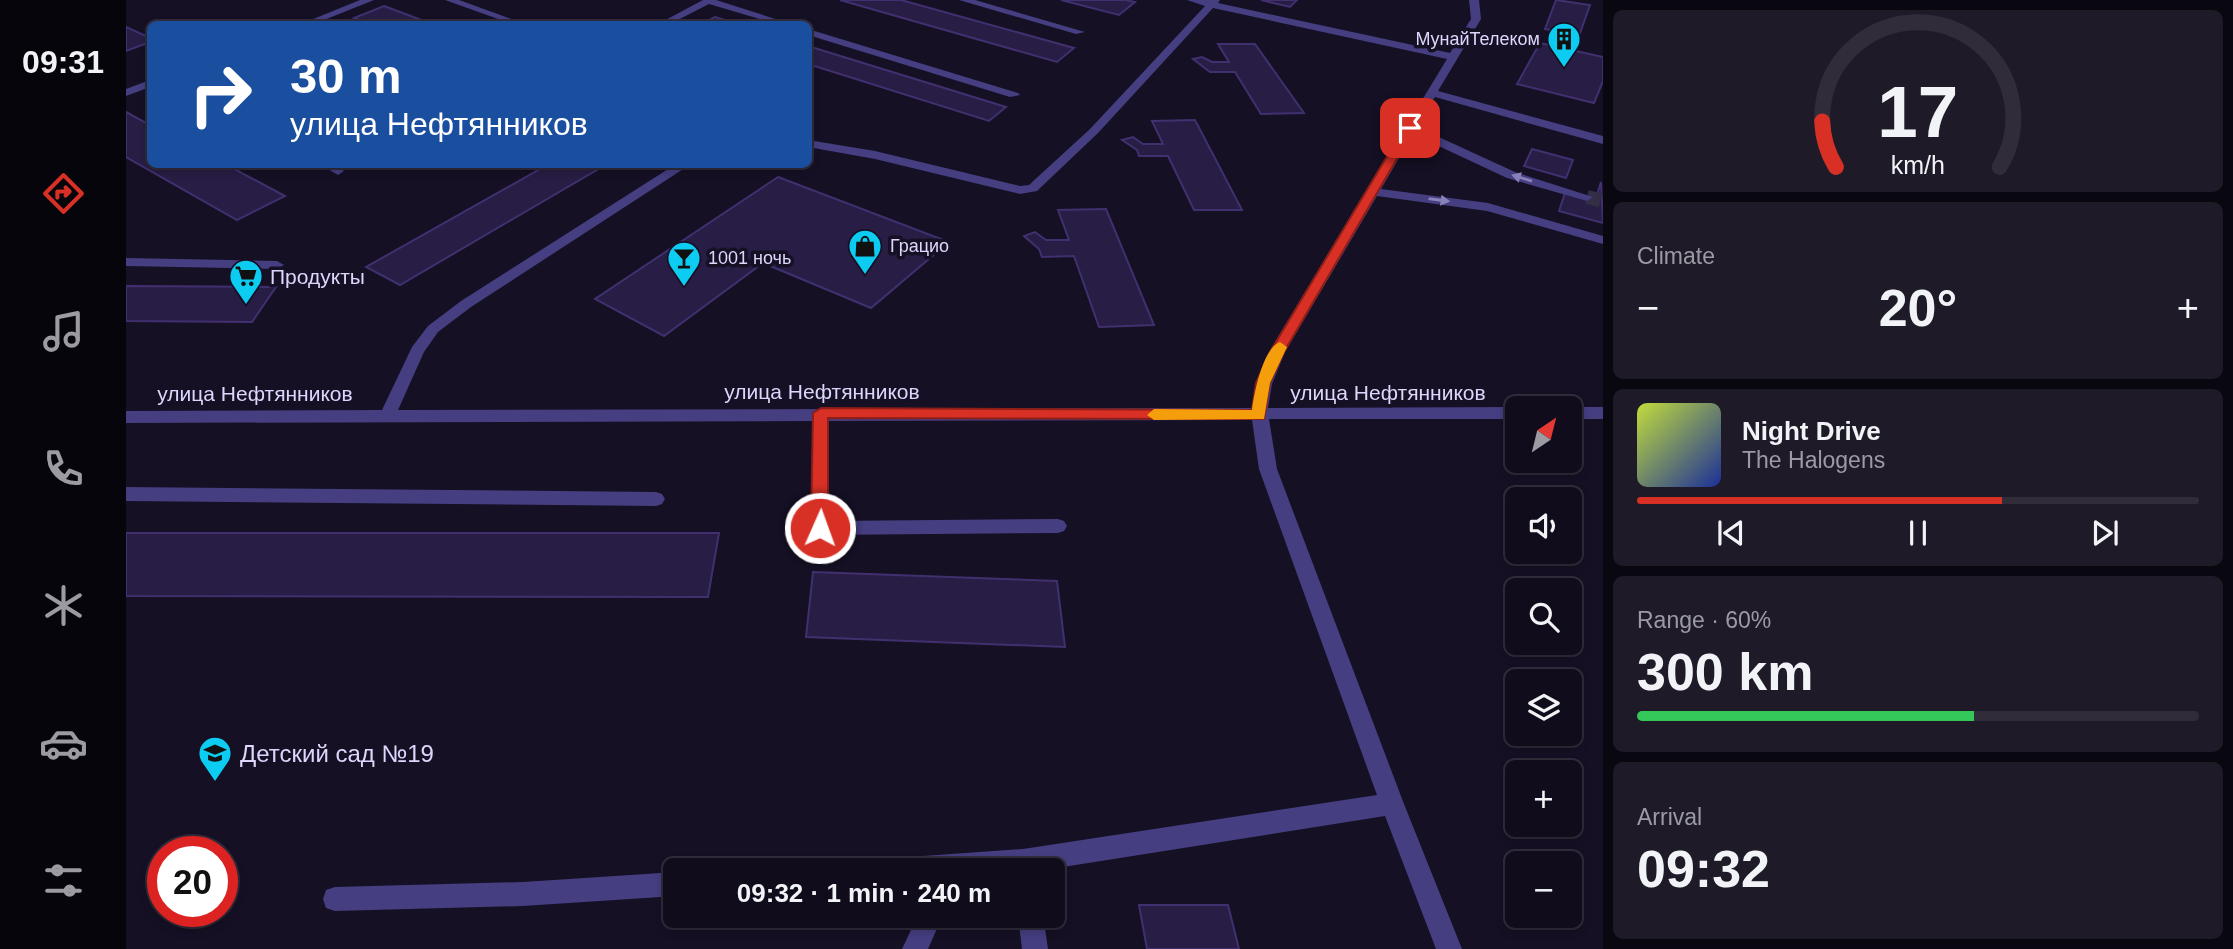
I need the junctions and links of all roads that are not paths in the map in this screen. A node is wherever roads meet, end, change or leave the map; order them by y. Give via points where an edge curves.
1 (369, 0) edge
2 (450, 0) edge
3 (710, 0) edge
4 (964, 0) edge
5 (1192, 0) edge
6 (1474, 0) edge
7 (1212, 2) edge
8 (314, 21) edge
9 (511, 21) edge
10 (669, 21) edge
11 (776, 21) edge
12 (1080, 32) dead end
13 (812, 33) edge
14 (1452, 57) junction
15 (147, 84) edge
16 (126, 93) edge
17 (1433, 93) junction
18 (1014, 95) dead end
19 (1410, 128) junction
20 (1603, 140) edge
21 (812, 144) edge
22 (332, 168) edge
23 (679, 168) edge
24 (338, 171) dead end
25 (1371, 191) junction
26 (1587, 197) tunnel mouth
27 (1603, 240) edge
28 (126, 262) edge
29 (277, 265) dead end
30 (821, 413) junction
31 (1582, 413) edge
32 (1603, 413) edge
33 (1505, 414) edge
34 (388, 415) junction
35 (1258, 415) junction
36 (126, 417) edge
37 (126, 494) edge
38 (656, 499) dead end
39 (1058, 526) dead end
40 (1392, 804) junction
41 (1065, 858) edge
42 (663, 885) edge
43 (335, 899) dead end
44 (925, 928) edge
45 (1032, 928) edge
46 (915, 949) edge
47 (1035, 949) edge
48 (1449, 949) edge

1 - 8 street
2 - 9 street
3 - 10 street
3 - 11 street
4 - 12 street
5 - 7 street
6 - 14 street via 1476,19
7 - 14 street
7 - 21 street via 1094,131 1033,188 1020,190
13 - 18 street
14 - 17 street
15 - 16 street
17 - 19 street
17 - 20 street
19 - 25 street
26 -> 19 street via 1511,175
22 - 24 street
23 - 34 street via 433,329 417,351
25 -> 27 street via 1488,207
25 - 35 street via 1277,352 1263,383
28 - 29 street
30 - 34 street, улица Нефтянников
30 - 35 street, улица Нефтянников
30 - 39 street via 820,528
31 - 32 street
33 - 35 street, улица Нефтянников
34 - 36 street, улица Нефтянников
35 - 40 street via 1268,469
37 - 38 street
40 - 41 street
40 - 48 street
42 - 43 street
44 - 46 street
45 - 47 street

